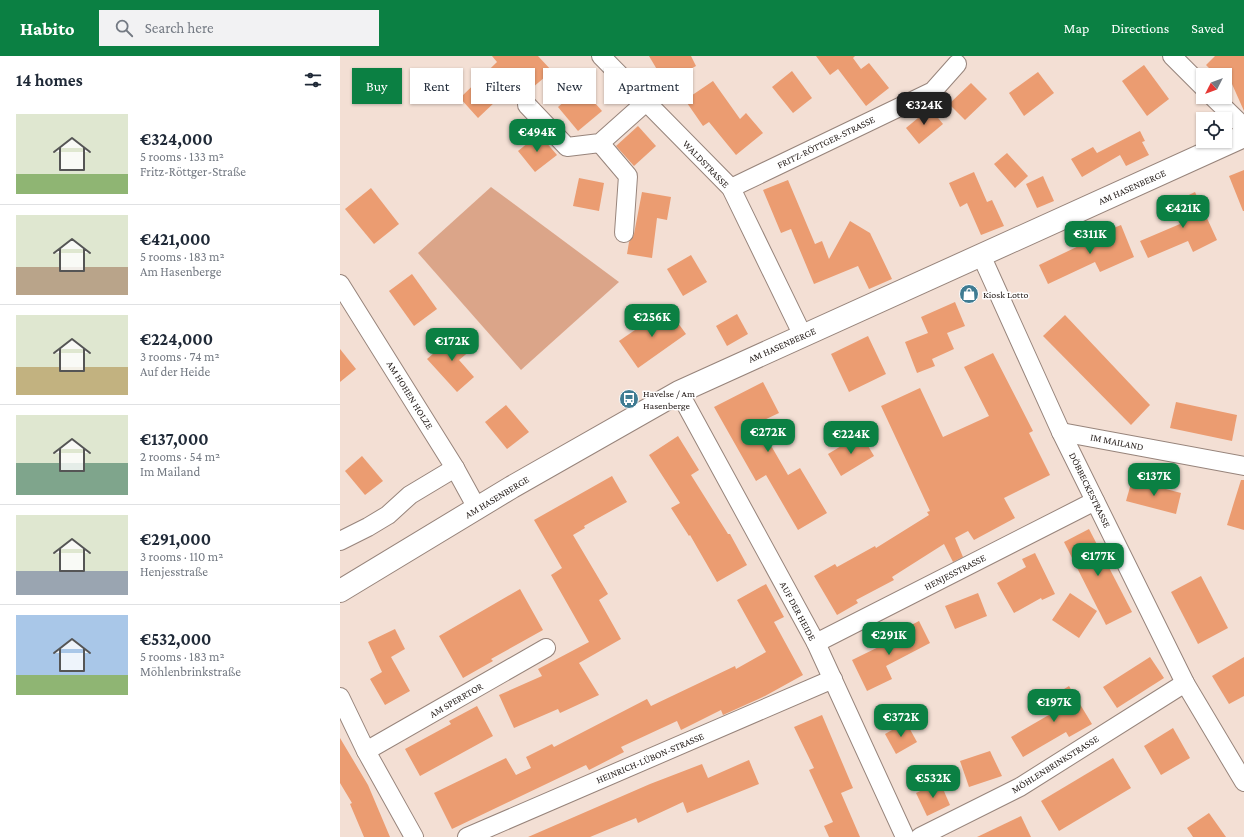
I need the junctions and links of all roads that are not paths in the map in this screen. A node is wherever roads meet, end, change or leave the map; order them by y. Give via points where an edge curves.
1 (601, 56) edge
2 (1172, 56) edge
3 (957, 64) dead end
4 (613, 68) edge
5 (1196, 80) edge
6 (644, 104) edge
7 (648, 104) edge
8 (1220, 104) edge
9 (527, 105) dead end
10 (1244, 127) edge
11 (1244, 136) edge
12 (600, 143) junction
13 (731, 188) junction
14 (624, 233) dead end
15 (981, 255) junction
16 (340, 284) edge
17 (803, 336) junction
18 (679, 392) junction
19 (1061, 432) junction
20 (1244, 466) edge
21 (455, 468) junction
22 (1095, 501) junction
23 (477, 508) junction
24 (340, 541) edge
25 (340, 591) edge
26 (816, 643) junction
27 (546, 648) dead end
28 (833, 679) junction
29 (1185, 683) junction
30 (340, 698) edge
31 (366, 751) junction
32 (1244, 782) edge
33 (414, 837) edge
34 (468, 837) edge
35 (905, 837) edge
36 (920, 837) edge

1 - 4 street, WALDSTRASSE
2 - 5 street
3 - 13 street, FRITZ-RÖTTGER-STRASSE via 933,91
6 - 12 street
7 - 13 street, WALDSTRASSE
8 - 10 street
9 - 12 street via 567,147
11 - 15 street, AM HASENBERGE
12 - 14 street via 628,176
13 - 17 street, WALDSTRASSE
15 - 17 street, AM HASENBERGE
15 - 19 street, DÖBBECKESTRASSE
16 - 21 street, AM HOHEN HOLZE
17 - 18 street, AM HASENBERGE
18 - 23 street, AM HASENBERGE
18 - 26 street, AUF DER HEIDE
19 - 20 street, IM MAILAND
19 - 22 street, DÖBBECKESTRASSE
21 - 23 street, AM HOHEN HOLZE
21 - 24 street via 410,495 388,515
22 - 26 street, HENJESSTRASSE
22 - 29 street, DÖBBECKESTRASSE
23 - 25 street, AM HASENBERGE
26 - 28 street, AUF DER HEIDE
27 - 31 street, AM SPERRTOR
28 - 34 street, HEINRICH-LÜBON-STRASSE
28 - 35 street, AUF DER HEIDE
29 - 32 street, DÖBBECKESTRASSE
29 - 36 street, MÖHLENBRINKSTRASSE via 1020,787
30 - 31 street
31 - 33 street

